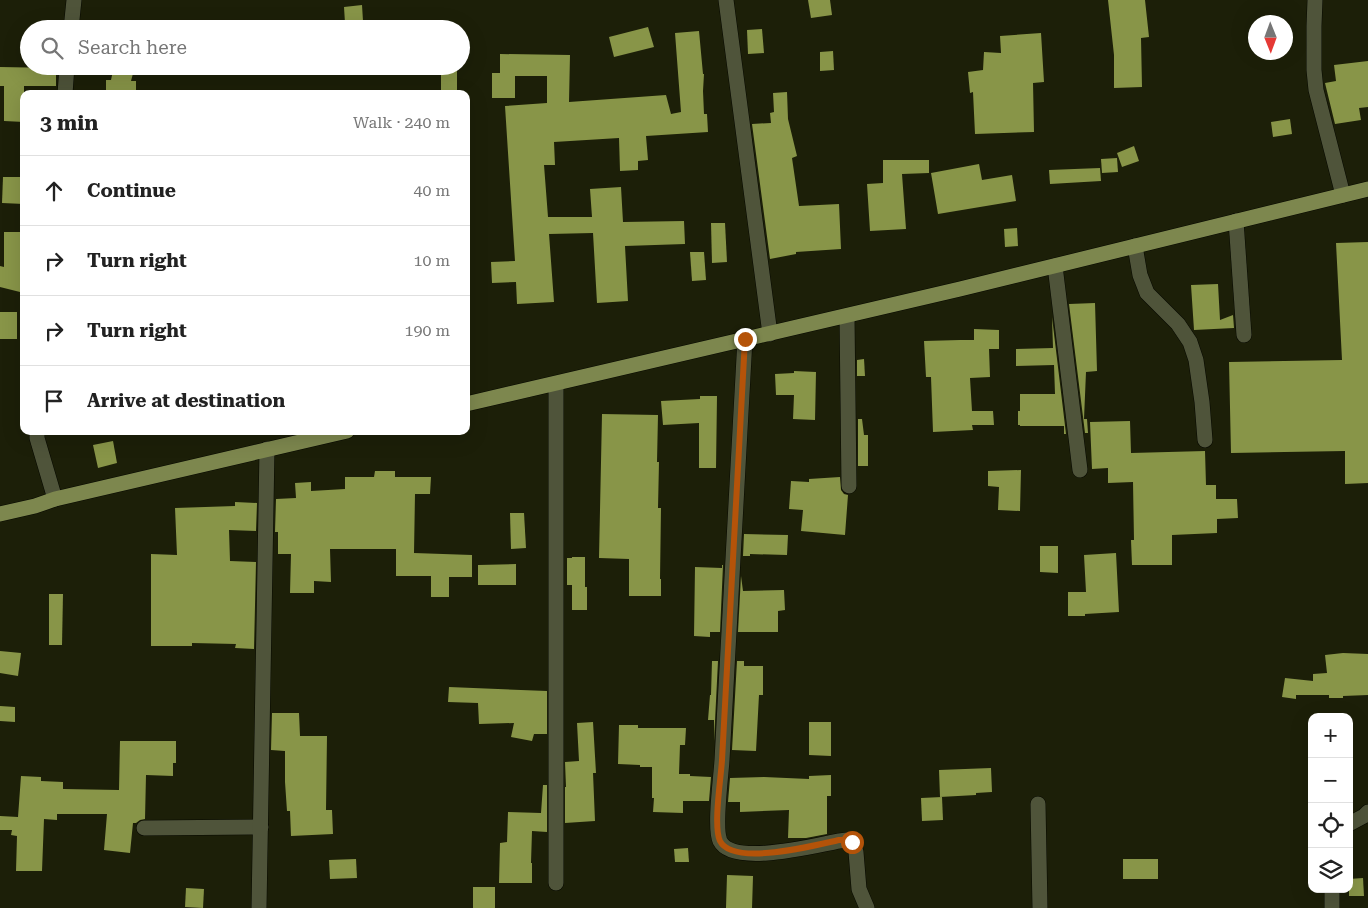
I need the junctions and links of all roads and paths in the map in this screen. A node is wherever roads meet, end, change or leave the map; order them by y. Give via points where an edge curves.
1 (74, 0) edge
2 (726, 0) edge
3 (1315, 0) edge
4 (72, 20) edge
5 (66, 75) edge
6 (64, 90) edge
7 (1368, 189) edge
8 (1343, 195) junction
9 (1236, 221) junction
10 (1135, 246) junction
11 (1055, 266) junction
12 (847, 316) junction
13 (770, 334) junction
14 (1244, 335) dead end
15 (745, 339) junction
16 (556, 384) junction
17 (470, 403) edge
18 (37, 435) edge
19 (329, 435) edge
20 (1205, 440) dead end
21 (267, 449) junction
22 (1080, 470) dead end
23 (849, 486) dead end
24 (55, 499) junction
25 (0, 514) edge
26 (1038, 804) dead end
27 (1368, 812) edge
28 (1353, 822) edge
29 (261, 827) junction
30 (144, 828) dead end
31 (556, 883) dead end
32 (1332, 893) edge
33 (259, 908) edge
34 (867, 908) edge
35 (1040, 908) edge
36 (1332, 908) edge

1 - 4 street
2 - 13 street
3 - 8 street via 1316,90
5 - 6 street
7 - 8 main road
8 - 9 main road
9 - 10 main road
9 - 14 street
10 - 11 main road
10 - 20 street via 1147,293 1178,324 1190,342 1196,360
11 - 12 main road
11 - 22 street
12 - 13 main road
12 - 23 street
13 - 15 main road
15 - 16 main road
15 - 34 street via 718,833 721,842 729,849 742,853 769,853 839,840 852,842 860,889
16 - 17 main road
16 - 31 street
18 - 24 street
19 - 21 main road
21 - 24 main road
21 - 29 street
24 - 25 main road
26 - 35 street
27 - 28 street
29 - 30 street
29 - 33 street
32 - 36 street

